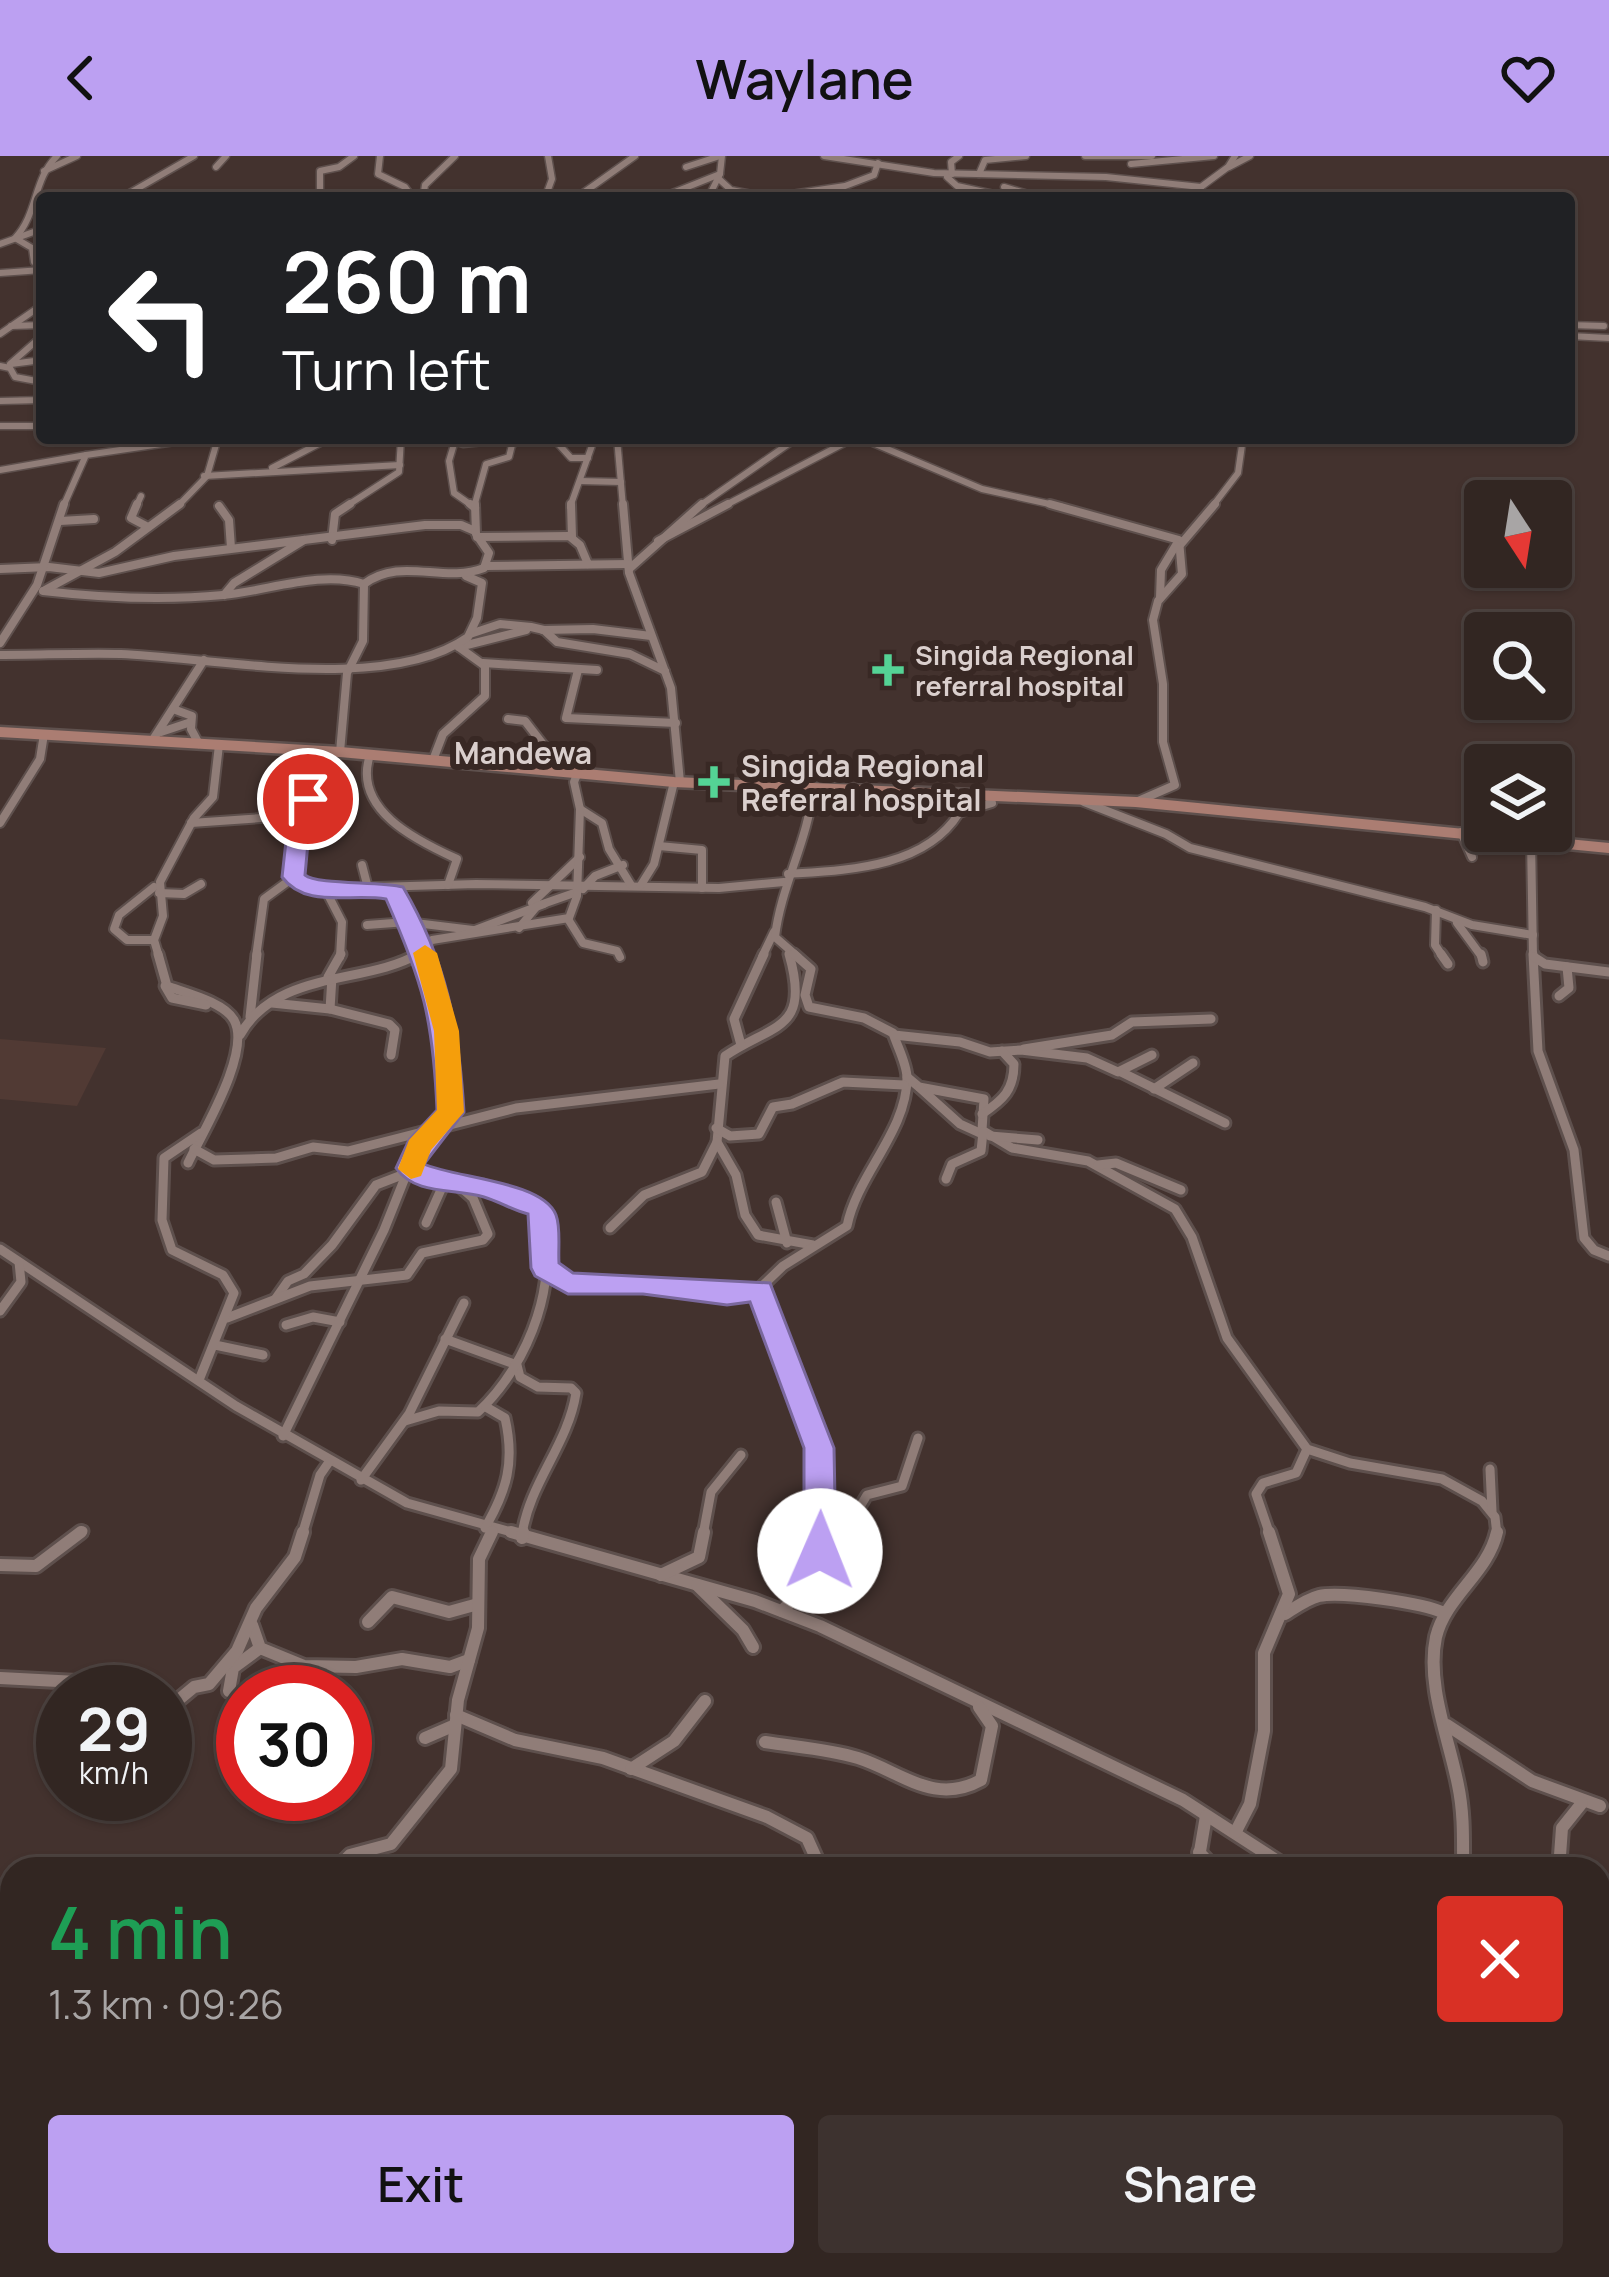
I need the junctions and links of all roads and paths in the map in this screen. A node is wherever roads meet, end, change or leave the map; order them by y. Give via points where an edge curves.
1 (57, 156) edge
2 (77, 156) edge
3 (192, 156) edge
4 (226, 156) edge
5 (354, 156) edge
6 (380, 156) edge
7 (455, 156) edge
8 (548, 156) edge
9 (635, 156) edge
10 (723, 156) edge
11 (824, 156) edge
12 (959, 156) edge
13 (1026, 156) edge
14 (1088, 156) edge
15 (1124, 156) edge
16 (1152, 156) edge
17 (1214, 156) edge
18 (1235, 156) edge
19 (1250, 156) edge
20 (608, 163) dead end
21 (878, 163) junction
22 (1131, 164) junction
23 (215, 167) dead end
24 (686, 167) dead end
25 (1228, 167) junction
26 (307, 170) dead end
27 (43, 171) junction
28 (320, 172) junction
29 (611, 172) junction
30 (950, 174) junction
31 (979, 175) junction
32 (1086, 176) junction
33 (720, 177) junction
34 (1140, 180) junction
35 (1150, 181) junction
36 (151, 182) junction
37 (1004, 187) dead end
38 (1201, 187) junction
39 (38, 192) edge
40 (132, 192) edge
41 (147, 192) edge
42 (320, 192) edge
43 (408, 192) edge
44 (424, 192) edge
45 (547, 192) edge
46 (584, 192) edge
47 (677, 192) edge
48 (711, 192) edge
49 (740, 192) edge
50 (802, 192) edge
51 (982, 192) edge
52 (1021, 192) edge
53 (1181, 192) edge
54 (1194, 192) edge
55 (36, 198) edge
56 (36, 231) edge
57 (15, 238) junction
58 (0, 244) edge
59 (36, 263) edge
60 (36, 268) edge
61 (0, 273) edge
62 (36, 309) edge
63 (1575, 325) edge
64 (36, 326) edge
65 (1604, 326) dead end
66 (2, 329) edge
67 (1575, 336) edge
68 (1609, 338) edge
69 (36, 342) edge
70 (24, 353) junction
71 (36, 361) edge
72 (22, 363) junction
73 (10, 364) junction
74 (0, 366) edge
75 (36, 381) edge
76 (36, 400) edge
77 (2, 402) edge
78 (0, 426) edge
79 (36, 426) edge
80 (121, 444) edge
81 (217, 444) edge
82 (320, 444) edge
83 (400, 444) edge
84 (454, 444) edge
85 (513, 444) edge
86 (561, 444) edge
87 (593, 444) edge
88 (617, 444) edge
89 (788, 444) edge
90 (844, 444) edge
91 (871, 444) edge
92 (1242, 444) edge
93 (86, 455) junction
94 (588, 458) junction
95 (400, 465) junction
96 (0, 470) edge
97 (204, 476) junction
98 (245, 476) junction
99 (580, 481) junction
100 (621, 482) junction
101 (141, 496) dead end
102 (219, 506) dead end
103 (475, 508) junction
104 (94, 519) dead end
105 (60, 521) junction
106 (148, 527) junction
107 (476, 534) junction
108 (572, 537) junction
109 (525, 538) junction
110 (304, 540) junction
111 (332, 540) junction
112 (658, 541) junction
113 (231, 548) junction
114 (1179, 548) junction
115 (488, 561) junction
116 (458, 564) dead end
117 (588, 565) junction
118 (628, 566) junction
119 (40, 568) junction
120 (0, 569) edge
121 (76, 572) junction
122 (443, 573) junction
123 (466, 575) junction
124 (364, 584) junction
125 (38, 592) junction
126 (222, 593) junction
127 (1160, 598) junction
128 (151, 599) junction
129 (194, 603) dead end
130 (544, 630) junction
131 (470, 634) junction
132 (651, 636) junction
133 (0, 643) edge
134 (458, 646) junction
135 (2, 657) edge
136 (203, 660) junction
137 (481, 663) junction
138 (351, 670) junction
139 (578, 670) junction
140 (597, 670) dead end
141 (665, 671) junction
142 (173, 709) junction
143 (508, 719) dead end
144 (191, 722) junction
145 (676, 722) junction
146 (0, 732) edge
147 (44, 734) junction
148 (154, 737) junction
149 (199, 744) junction
150 (219, 745) junction
151 (322, 752) junction
152 (340, 752) junction
153 (370, 755) junction
154 (433, 760) junction
155 (556, 770) junction
156 (578, 772) junction
157 (677, 782) junction
158 (813, 788) junction
159 (988, 795) junction
160 (1078, 798) junction
161 (1136, 802) junction
162 (580, 809) junction
163 (305, 815) junction
164 (0, 823) edge
165 (191, 823) junction
166 (1461, 832) junction
167 (1464, 832) edge
168 (1572, 844) edge
169 (659, 846) junction
170 (1609, 848) edge
171 (1531, 852) edge
172 (580, 857) junction
173 (1472, 857) dead end
174 (362, 865) dead end
175 (623, 865) junction
176 (294, 877) junction
177 (785, 882) junction
178 (201, 884) dead end
179 (448, 885) junction
180 (636, 885) junction
181 (368, 888) junction
182 (552, 888) junction
183 (702, 888) junction
184 (156, 890) junction
185 (391, 890) junction
186 (579, 890) junction
187 (326, 891) junction
188 (544, 904) junction
189 (528, 906) junction
190 (1436, 910) junction
191 (568, 919) junction
192 (1453, 920) junction
193 (407, 922) junction
194 (367, 925) dead end
195 (519, 928) junction
196 (476, 929) junction
197 (774, 932) junction
198 (490, 933) junction
199 (1533, 935) junction
200 (154, 940) junction
201 (424, 949) junction
202 (789, 954) junction
203 (1534, 957) junction
204 (620, 958) dead end
205 (1483, 962) dead end
206 (1448, 964) dead end
207 (1568, 967) junction
208 (1609, 972) edge
209 (329, 977) junction
210 (1559, 996) dead end
211 (272, 1003) junction
212 (330, 1009) junction
213 (250, 1017) junction
214 (1210, 1018) dead end
215 (895, 1035) junction
216 (237, 1040) junction
217 (741, 1046) junction
218 (1021, 1050) junction
219 (1002, 1051) junction
220 (391, 1055) dead end
221 (1152, 1055) dead end
222 (1192, 1063) dead end
223 (1121, 1072) junction
224 (905, 1081) junction
225 (719, 1084) junction
226 (919, 1087) junction
227 (1154, 1089) junction
228 (982, 1114) junction
229 (1225, 1123) dead end
230 (444, 1124) junction
231 (716, 1128) junction
232 (201, 1133) junction
233 (984, 1134) junction
234 (1039, 1140) dead end
235 (717, 1142) junction
236 (194, 1149) junction
237 (188, 1163) dead end
238 (1097, 1165) junction
239 (408, 1170) junction
240 (946, 1179) dead end
241 (450, 1184) junction
242 (1181, 1190) dead end
243 (776, 1202) dead end
244 (426, 1223) dead end
245 (610, 1228) dead end
246 (788, 1243) junction
247 (814, 1245) junction
248 (0, 1249) edge
249 (1609, 1256) edge
250 (19, 1262) junction
251 (545, 1268) junction
252 (359, 1281) junction
253 (760, 1290) junction
254 (276, 1298) junction
255 (464, 1303) dead end
256 (0, 1311) edge
257 (226, 1318) junction
258 (340, 1322) junction
259 (286, 1325) dead end
260 (445, 1340) junction
261 (215, 1346) junction
262 (263, 1355) dead end
263 (517, 1365) junction
264 (199, 1380) junction
265 (486, 1407) junction
266 (405, 1421) junction
267 (283, 1436) junction
268 (918, 1438) dead end
269 (1307, 1449) junction
270 (741, 1455) dead end
271 (329, 1462) junction
272 (1490, 1469) dead end
273 (361, 1480) junction
274 (1492, 1482) junction
275 (1456, 1484) junction
276 (1492, 1513) junction
277 (489, 1529) junction
278 (82, 1531) dead end
279 (522, 1538) junction
280 (0, 1565) edge
281 (824, 1568) junction
282 (661, 1576) junction
283 (697, 1585) junction
284 (478, 1604) junction
285 (782, 1611) junction
286 (1444, 1612) junction
287 (1283, 1615) junction
288 (368, 1622) dead end
289 (252, 1625) junction
290 (753, 1647) dead end
291 (260, 1648) junction
292 (469, 1660) junction
293 (236, 1665) edge
294 (0, 1678) edge
295 (36, 1680) edge
296 (192, 1689) edge
297 (704, 1701) dead end
298 (976, 1702) junction
299 (455, 1720) junction
300 (1446, 1724) junction
301 (425, 1738) dead end
302 (765, 1742) dead end
303 (632, 1769) junction
304 (1604, 1806) edge
305 (1577, 1807) junction
306 (1206, 1816) junction
307 (1235, 1833) junction
308 (1198, 1852) junction
309 (349, 1857) edge
310 (817, 1857) edge
311 (1198, 1857) edge
312 (1203, 1857) edge
313 (1272, 1857) edge
314 (1463, 1857) edge
315 (1560, 1857) edge
316 (742, 2277) edge
317 (828, 2277) edge

1 - 27 street
2 - 27 street
3 - 36 street
4 - 23 street
5 - 28 street
6 - 43 street via 378,174
7 - 44 street
8 - 45 street
9 - 29 street
10 - 24 street
10 - 33 street
11 - 21 street
12 - 30 street
13 - 31 street via 985,160
14 - 15 street
14 - 32 street
15 - 16 street
15 - 22 street
17 - 22 street
18 - 25 street
19 - 25 street
20 - 29 street
21 - 30 street
21 - 50 street via 875,174 850,184
22 - 34 street
25 - 38 street
26 - 28 street
27 - 39 street
28 - 42 street
29 - 46 street
30 - 31 street
30 - 51 street via 957,187
31 - 32 street
32 - 34 street
33 - 47 street
33 - 48 street
33 - 49 street
34 - 35 street
35 - 38 street
35 - 53 street
36 - 40 street
36 - 41 street
37 - 52 street
38 - 54 street
55 - 57 street via 29,225
56 - 57 street
57 - 58 street
57 - 59 street via 31,247
60 - 61 street
62 - 66 street
63 - 65 street
64 - 66 street
67 - 68 street
69 - 70 street
70 - 72 street
70 - 73 street
71 - 72 street
72 - 73 street
73 - 74 street
74 - 75 street
76 - 77 street
78 - 79 street
80 - 93 street
81 - 97 street
82 - 98 street
83 - 95 street
84 - 103 street via 454,493
85 - 103 street via 508,457 486,464
86 - 94 street via 571,458
87 - 94 street
88 - 100 street
89 - 112 street
90 - 112 street
91 - 114 street via 982,490 1165,533
92 - 114 street via 1230,492
93 - 96 street
93 - 105 street
94 - 99 street
95 - 98 street
95 - 111 street via 335,514
97 - 98 street
97 - 106 street
99 - 100 street
99 - 108 street via 570,507
100 - 118 street
101 - 106 street via 130,518
102 - 113 street
103 - 107 street
104 - 105 street
105 - 119 street
106 - 121 street
107 - 109 street
107 - 111 street via 461,524 425,524
107 - 115 street
108 - 109 street
108 - 117 street
109 - 115 street
110 - 111 street
110 - 113 street
110 - 126 street
112 - 118 street
113 - 121 street
114 - 127 street via 1161,570
114 - 127 street via 1182,580
115 - 117 street
115 - 123 street
116 - 122 street
117 - 118 street
118 - 132 street
119 - 120 street
119 - 121 street
119 - 125 street
121 - 125 street
122 - 123 street
122 - 124 street via 404,571
123 - 131 street via 482,583
124 - 126 street via 315,581
124 - 138 street via 367,635
125 - 128 street
125 - 133 street
126 - 128 street
127 - 161 street via 1154,647 1162,737 1176,778 1169,790
128 - 129 street
130 - 131 street via 504,623
130 - 132 street
130 - 134 street
130 - 141 street via 557,642 630,654
131 - 134 street
132 - 141 street
134 - 137 street
134 - 138 street
135 - 136 street
136 - 138 street
136 - 142 street
137 - 139 street
137 - 154 street via 483,701 440,737
138 - 152 street
139 - 140 street
139 - 145 street via 566,718
141 - 145 street
142 - 144 street
142 - 148 street
143 - 155 street via 525,722
144 - 148 street
144 - 149 street
145 - 157 street
146 - 147 main road
147 - 148 main road
147 - 164 street via 40,759
148 - 149 main road
149 - 150 main road
150 - 151 main road
150 - 165 street via 213,797
151 - 152 main road
151 - 163 street
152 - 153 main road
153 - 154 main road
153 - 179 street via 368,792 398,826 457,859
154 - 155 main road
155 - 156 main road
156 - 157 main road
156 - 162 street
157 - 158 main road
157 - 169 street
158 - 159 main road
158 - 177 street
159 - 160 main road
159 - 177 street via 992,803 959,813 924,848
160 - 161 main road
160 - 190 street via 1190,848
161 - 166 main road
162 - 172 street
162 - 175 street via 602,824
163 - 165 street
163 - 176 street
165 - 184 street
166 - 167 main road
166 - 173 street
168 - 170 main road
169 - 180 street via 651,872
169 - 183 street via 702,850
171 - 199 street
172 - 182 street
172 - 186 street
174 - 181 street
175 - 180 street
175 - 186 street
176 - 187 street
176 - 213 street via 264,899
177 - 183 street
177 - 197 street
178 - 184 street via 184,893
179 - 182 street
179 - 185 street
180 - 183 street
180 - 186 street
181 - 185 street
181 - 187 street
182 - 186 street
182 - 189 street
184 - 200 street via 163,916
184 - 200 street via 119,914 114,929 128,940
185 - 193 street
186 - 188 street
186 - 191 street
187 - 209 street via 337,904 344,944
188 - 189 street
188 - 195 street
189 - 196 street
190 - 192 street
190 - 206 street via 1435,945
191 - 195 street
191 - 204 street via 583,943
192 - 199 street
192 - 205 street
193 - 194 street
193 - 196 street
193 - 201 street
195 - 198 street
196 - 198 street
197 - 202 street
197 - 217 street via 734,1019
198 - 201 street via 432,940
199 - 203 street
200 - 216 street via 172,998 234,1018
201 - 209 street
201 - 230 street via 446,1031 451,1112
202 - 215 street via 811,969 809,1007 864,1018
202 - 217 street via 798,988 793,1015
203 - 207 street
203 - 249 street via 1538,1051 1574,1150 1584,1238
207 - 208 street
207 - 210 street via 1569,988
209 - 211 street
209 - 212 street
211 - 212 street
211 - 213 street
212 - 220 street via 393,1025
213 - 216 street
214 - 218 street via 1132,1022 1106,1036
215 - 219 street
215 - 224 street
216 - 232 street via 232,1073
217 - 225 street via 725,1056
218 - 219 street
218 - 223 street via 1087,1058
219 - 228 street via 1015,1064 1012,1091
221 - 223 street
222 - 227 street
223 - 227 street
224 - 226 street
224 - 231 street via 857,1078 772,1108 759,1134 735,1137
224 - 247 street via 896,1124 848,1226
225 - 230 street via 586,1097
225 - 231 street
226 - 228 street via 982,1097
226 - 233 street
227 - 229 street
228 - 233 street
230 - 236 street via 363,1149 310,1147 276,1159 209,1159
230 - 239 street
231 - 235 street
232 - 236 street
232 - 257 street via 164,1158 161,1222 172,1250 229,1281 234,1298
233 - 234 street
233 - 238 street via 1005,1148
233 - 240 street via 981,1151 952,1164
235 - 245 street via 702,1172 644,1195
235 - 246 street via 758,1235
236 - 237 street
238 - 242 street via 1116,1162
238 - 269 street via 1181,1216 1222,1328
239 - 241 street
239 - 252 street
239 - 254 street via 380,1181 332,1245
241 - 244 street
241 - 251 street via 494,1188 540,1209
241 - 252 street via 473,1198 486,1238 422,1253 406,1275
243 - 246 street
246 - 247 street
247 - 253 street
248 - 250 street
250 - 256 street via 21,1282
250 - 264 street
251 - 253 street via 571,1284
251 - 263 street via 543,1302
252 - 254 street
252 - 258 street
253 - 281 street via 819,1448
254 - 257 street
255 - 260 street
257 - 261 street
258 - 259 street via 313,1317
258 - 267 street
260 - 263 street
260 - 266 street
261 - 262 street
261 - 264 street
263 - 265 street
263 - 279 street via 525,1382 572,1388 576,1397 527,1502
264 - 267 street
265 - 266 street
265 - 277 street via 505,1418 512,1449
266 - 273 street
267 - 271 street
268 - 281 street via 902,1486 867,1495
269 - 275 street
269 - 287 street via 1296,1473 1256,1493 1287,1580
270 - 282 street via 711,1492 699,1557
271 - 273 street
271 - 289 street via 295,1557 256,1607
272 - 274 street
273 - 277 street
274 - 275 street
274 - 276 street
275 - 276 street
276 - 286 street via 1497,1546
277 - 279 street
277 - 284 street
278 - 280 street via 36,1566
279 - 282 street
281 - 285 street
282 - 283 street
283 - 285 street
283 - 290 street
284 - 288 street via 449,1612 392,1598
284 - 292 street
285 - 298 street
286 - 287 street via 1425,1602 1332,1592
286 - 300 street via 1435,1637
287 - 307 street via 1264,1653 1264,1731 1250,1804
289 - 291 street
289 - 296 street via 212,1681
291 - 292 street via 304,1666 402,1658 450,1667
291 - 293 street
292 - 299 street
294 - 295 street
297 - 303 street via 674,1741
298 - 302 street via 992,1726 986,1766 981,1780 954,1793 930,1791 854,1756
298 - 306 street
299 - 301 street
299 - 303 street
299 - 309 street via 449,1774 391,1844
300 - 305 street
300 - 314 street
303 - 310 street via 796,1831
304 - 305 street
305 - 315 street via 1562,1828
306 - 307 street
306 - 308 street
307 - 313 street
308 - 311 street
308 - 312 street
316 - 317 street

